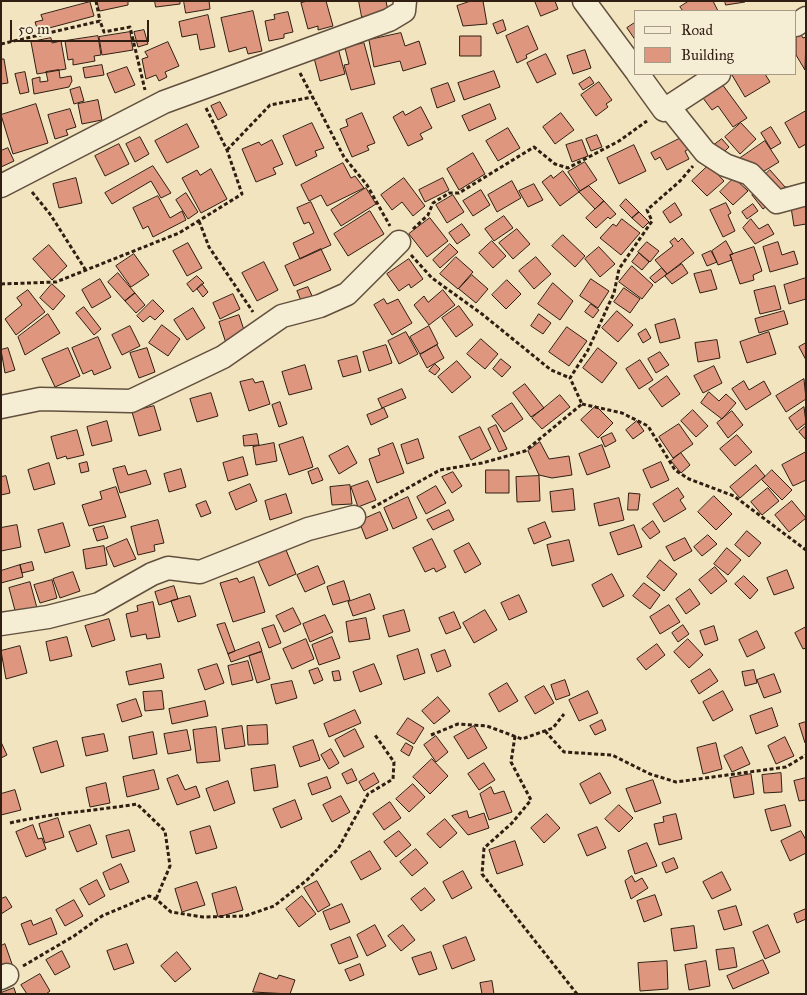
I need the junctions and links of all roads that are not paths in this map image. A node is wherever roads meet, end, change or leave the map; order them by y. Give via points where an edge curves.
1 (404, 1) edge
2 (584, 1) edge
3 (634, 68) edge
4 (640, 75) edge
5 (717, 75) edge
6 (667, 108) junction
7 (10, 181) edge
8 (806, 194) edge
9 (399, 242) road end
10 (1, 407) edge
11 (354, 517) road end
12 (1, 624) edge

1 - 7 street via 404,11 389,20 152,108
2 - 3 street
4 - 6 street
5 - 6 street
6 - 8 street via 705,152 725,166 750,174 777,202
9 - 10 street via 347,294 320,306 282,316 223,357 131,401 40,399
11 - 12 street via 308,529 200,572 168,568 99,604 48,617

